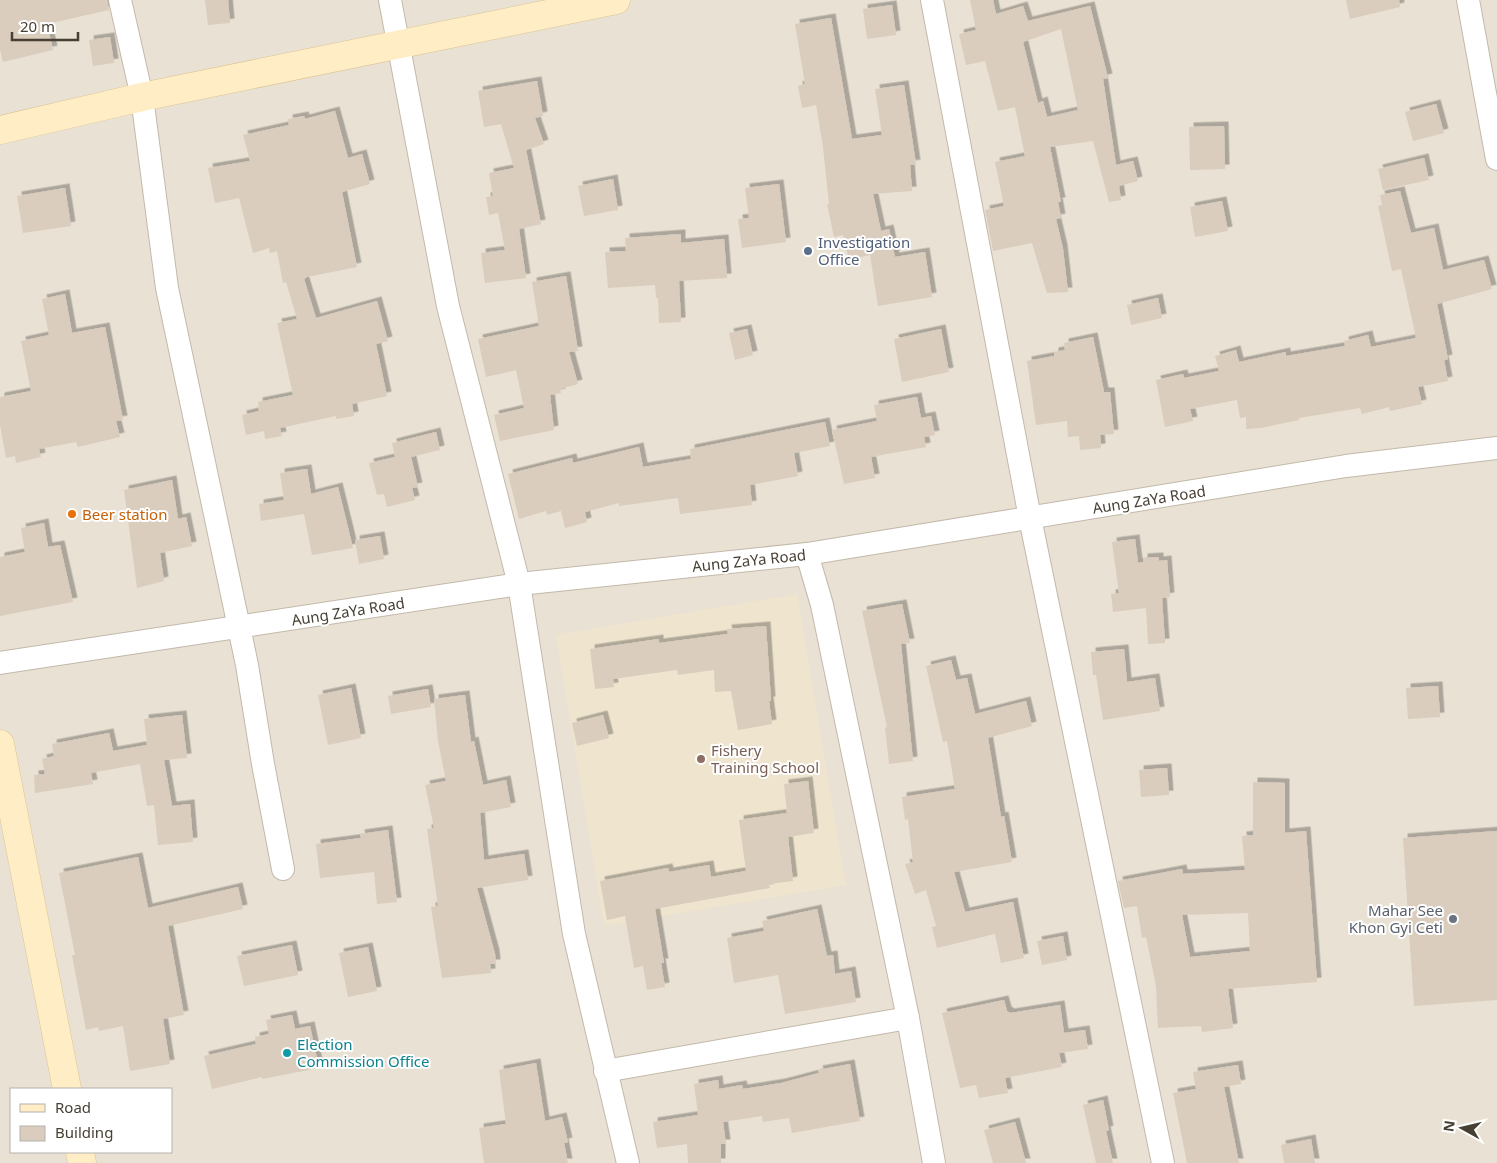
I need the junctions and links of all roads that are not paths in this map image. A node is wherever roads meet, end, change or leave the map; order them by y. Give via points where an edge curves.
1 (120, 0) edge
2 (390, 0) edge
3 (616, 0) edge
4 (932, 0) edge
5 (1468, 0) edge
6 (399, 43) junction
7 (142, 97) junction
8 (0, 130) edge
9 (1497, 159) edge
10 (1497, 448) edge
11 (1030, 518) junction
12 (806, 554) junction
13 (519, 584) junction
14 (239, 629) junction
15 (0, 663) edge
16 (0, 744) edge
17 (283, 869) dead end
18 (908, 1018) junction
19 (604, 1071) junction
20 (68, 1088) edge
21 (628, 1163) edge
22 (934, 1163) edge
23 (1163, 1163) edge

1 - 7 street
2 - 6 street
3 - 6 street
4 - 11 street
5 - 9 street
6 - 7 street
6 - 13 street via 448,306
7 - 8 street
7 - 14 street via 167,288
10 - 11 street, Aung ZaYa Road via 1346,466
11 - 12 street, Aung ZaYa Road
11 - 23 street
12 - 13 street, Aung ZaYa Road
12 - 18 street via 822,605
13 - 14 street, Aung ZaYa Road
13 - 19 street via 574,934
14 - 15 street, Aung ZaYa Road
14 - 17 street
16 - 20 street
18 - 19 street
18 - 22 street
19 - 21 street

